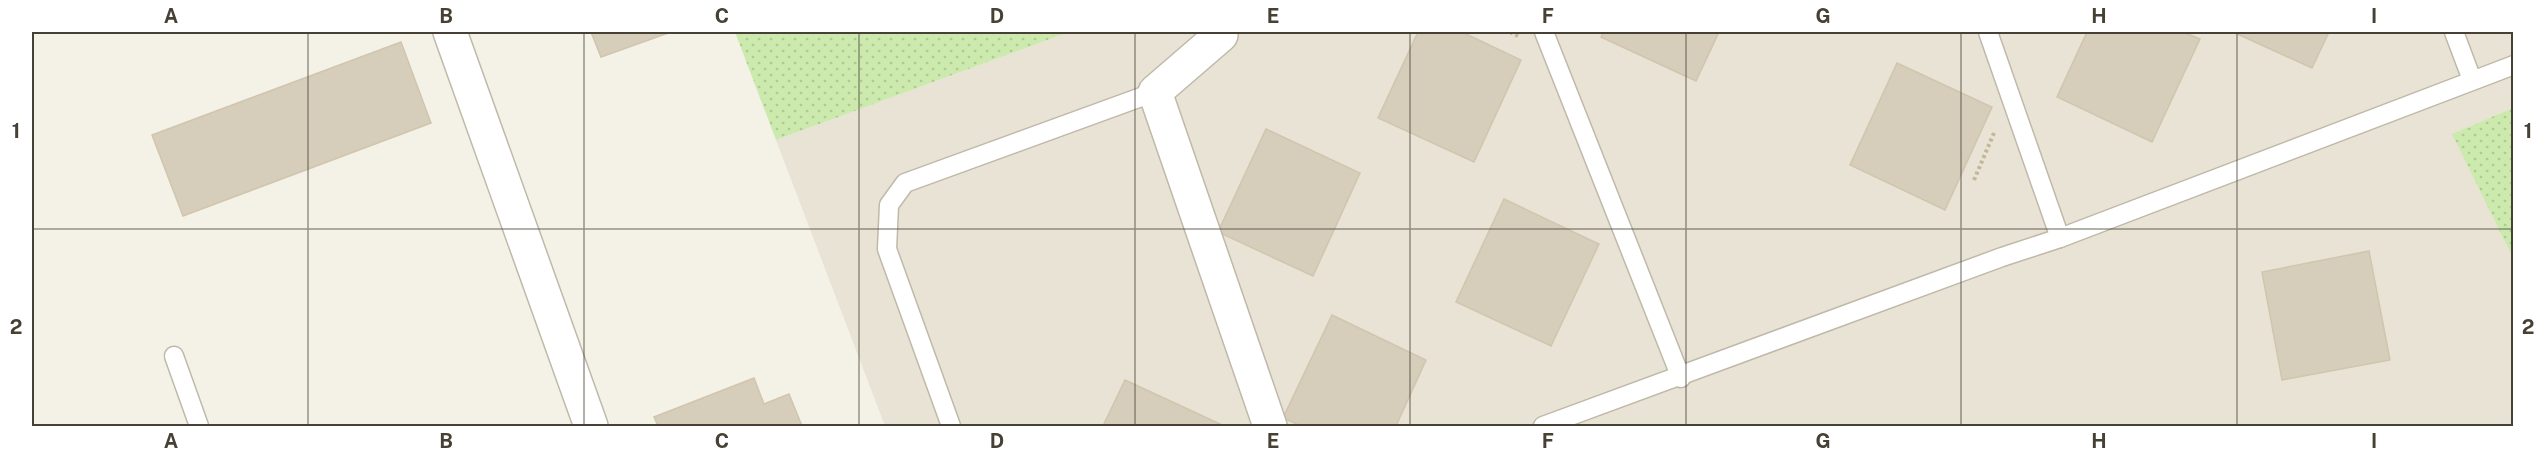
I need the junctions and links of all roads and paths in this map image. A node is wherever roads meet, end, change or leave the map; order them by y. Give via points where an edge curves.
1 (450, 32) edge
2 (1544, 32) edge
3 (1988, 32) edge
4 (2454, 32) edge
5 (1224, 33) edge
6 (2514, 65) edge
7 (2472, 80) junction
8 (1155, 92) junction
9 (2010, 96) junction
10 (1974, 180) dead end
11 (2060, 238) junction
12 (174, 356) dead end
13 (1681, 378) junction
14 (199, 426) edge
15 (591, 426) edge
16 (951, 426) edge
17 (1270, 426) edge
18 (1543, 426) edge

1 - 15 street
2 - 13 lane
3 - 9 lane
4 - 7 lane
5 - 8 street
6 - 7 lane
7 - 11 lane
8 - 16 lane via 905,183 889,205 887,249
8 - 17 street
9 - 10 path
9 - 11 lane
11 - 13 lane
12 - 14 lane
13 - 18 lane

